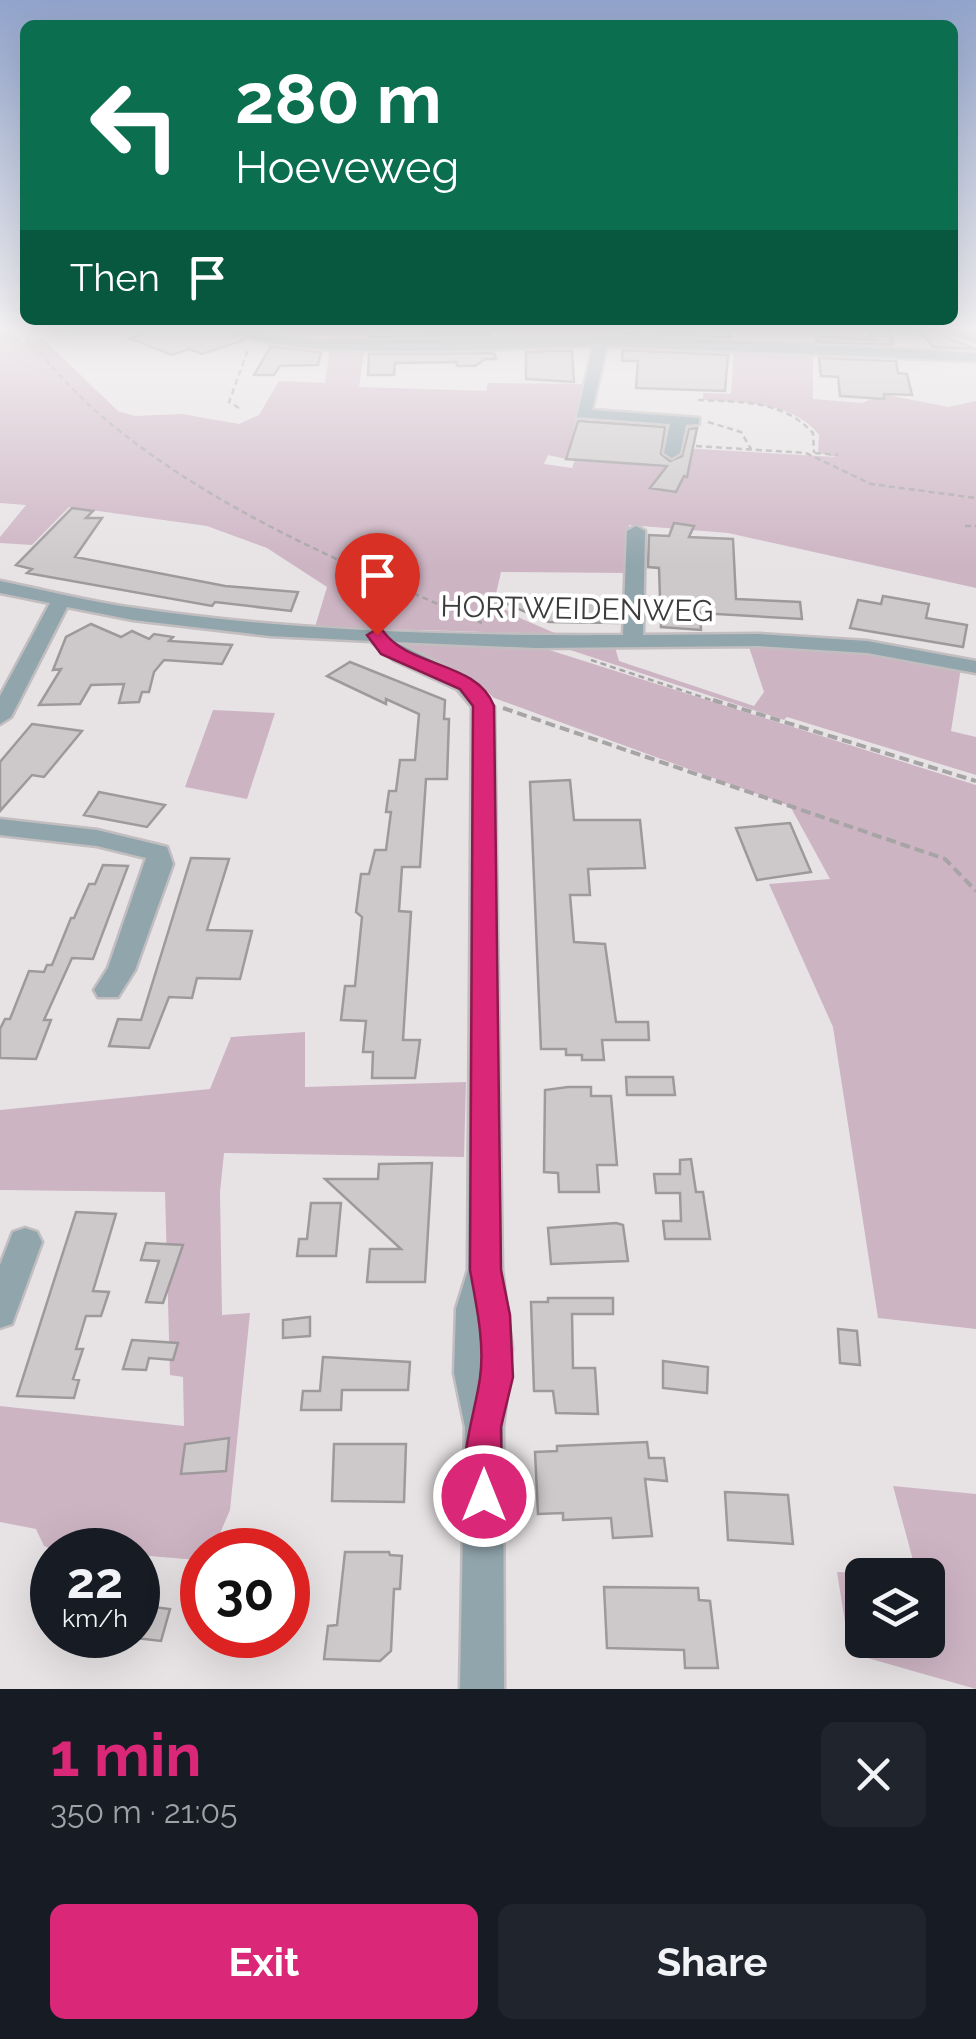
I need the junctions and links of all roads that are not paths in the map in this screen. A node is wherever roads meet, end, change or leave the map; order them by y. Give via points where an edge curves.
1 (585, 408) edge
2 (672, 452) dead end
3 (636, 531) dead end
4 (0, 587) edge
5 (61, 600) junction
6 (377, 635) junction
7 (632, 643) junction
8 (976, 667) edge
9 (0, 717) edge
10 (0, 827) edge
11 (108, 990) dead end
12 (24, 1242) dead end
13 (0, 1313) edge
14 (482, 1689) edge

1 - 2 street via 583,414 686,420
3 - 7 street
4 - 5 street, HORTWEIDENWEG
5 - 6 street, HORTWEIDENWEG via 194,623
5 - 9 street
6 - 7 street, HORTWEIDENWEG
6 - 14 street via 387,650 467,685 484,706 485,1270 497,1377 484,1427
7 - 8 street, HORTWEIDENWEG via 759,640 867,647
10 - 11 street via 158,853 160,864 128,952
12 - 13 street

